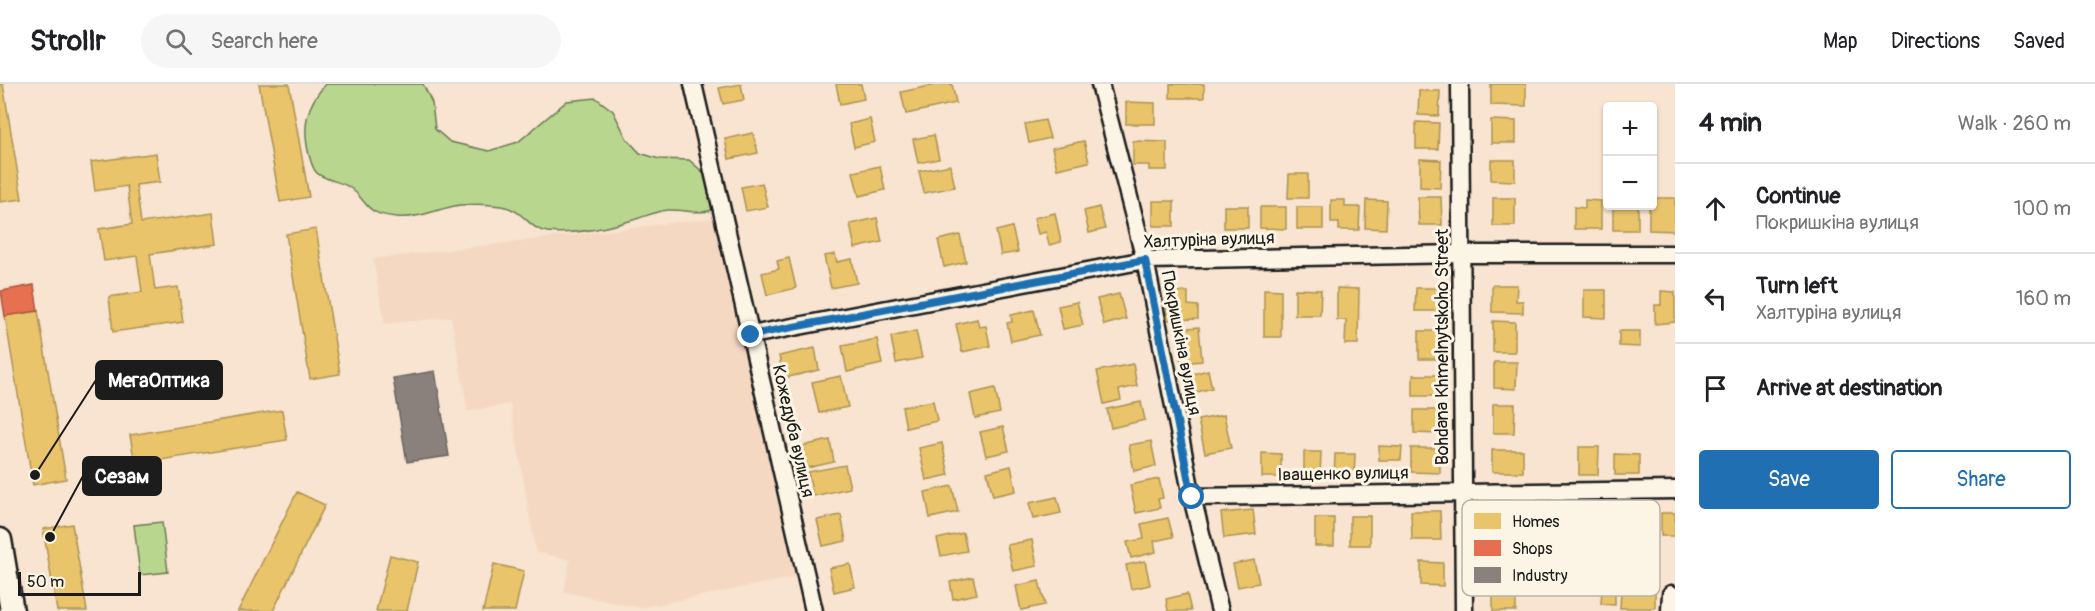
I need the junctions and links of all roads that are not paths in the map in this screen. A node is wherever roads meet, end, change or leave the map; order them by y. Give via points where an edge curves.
1 (693, 84) edge
2 (1101, 84) edge
3 (1460, 84) edge
4 (1462, 254) junction
5 (1675, 254) edge
6 (1145, 260) junction
7 (751, 335) junction
8 (1675, 490) edge
9 (1461, 491) junction
10 (1192, 497) junction
11 (1462, 531) edge
12 (0, 540) edge
13 (1671, 594) dead end
14 (1464, 596) edge
15 (12, 611) edge
16 (814, 611) edge
17 (1220, 611) edge
18 (1464, 611) edge
19 (1670, 611) edge

1 - 7 street, Кожедуба вулиця
2 - 6 street, Покришкіна вулиця
3 - 4 street, Bohdana Khmelnytskoho Street
4 - 5 street, Халтуріна вулиця
4 - 6 street, Халтуріна вулиця
4 - 9 street, Bohdana Khmelnytskoho Street
6 - 7 street, Халтуріна вулиця
6 - 10 street, Покришкіна вулиця
7 - 16 street, Кожедуба вулиця
8 - 9 street, Іващенко вулиця
9 - 10 street, Іващенко вулиця
9 - 11 street, Bohdana Khmelnytskoho Street
10 - 17 street, Покришкіна вулиця
12 - 15 main road
13 - 19 street
14 - 18 street, Bohdana Khmelnytskoho Street

